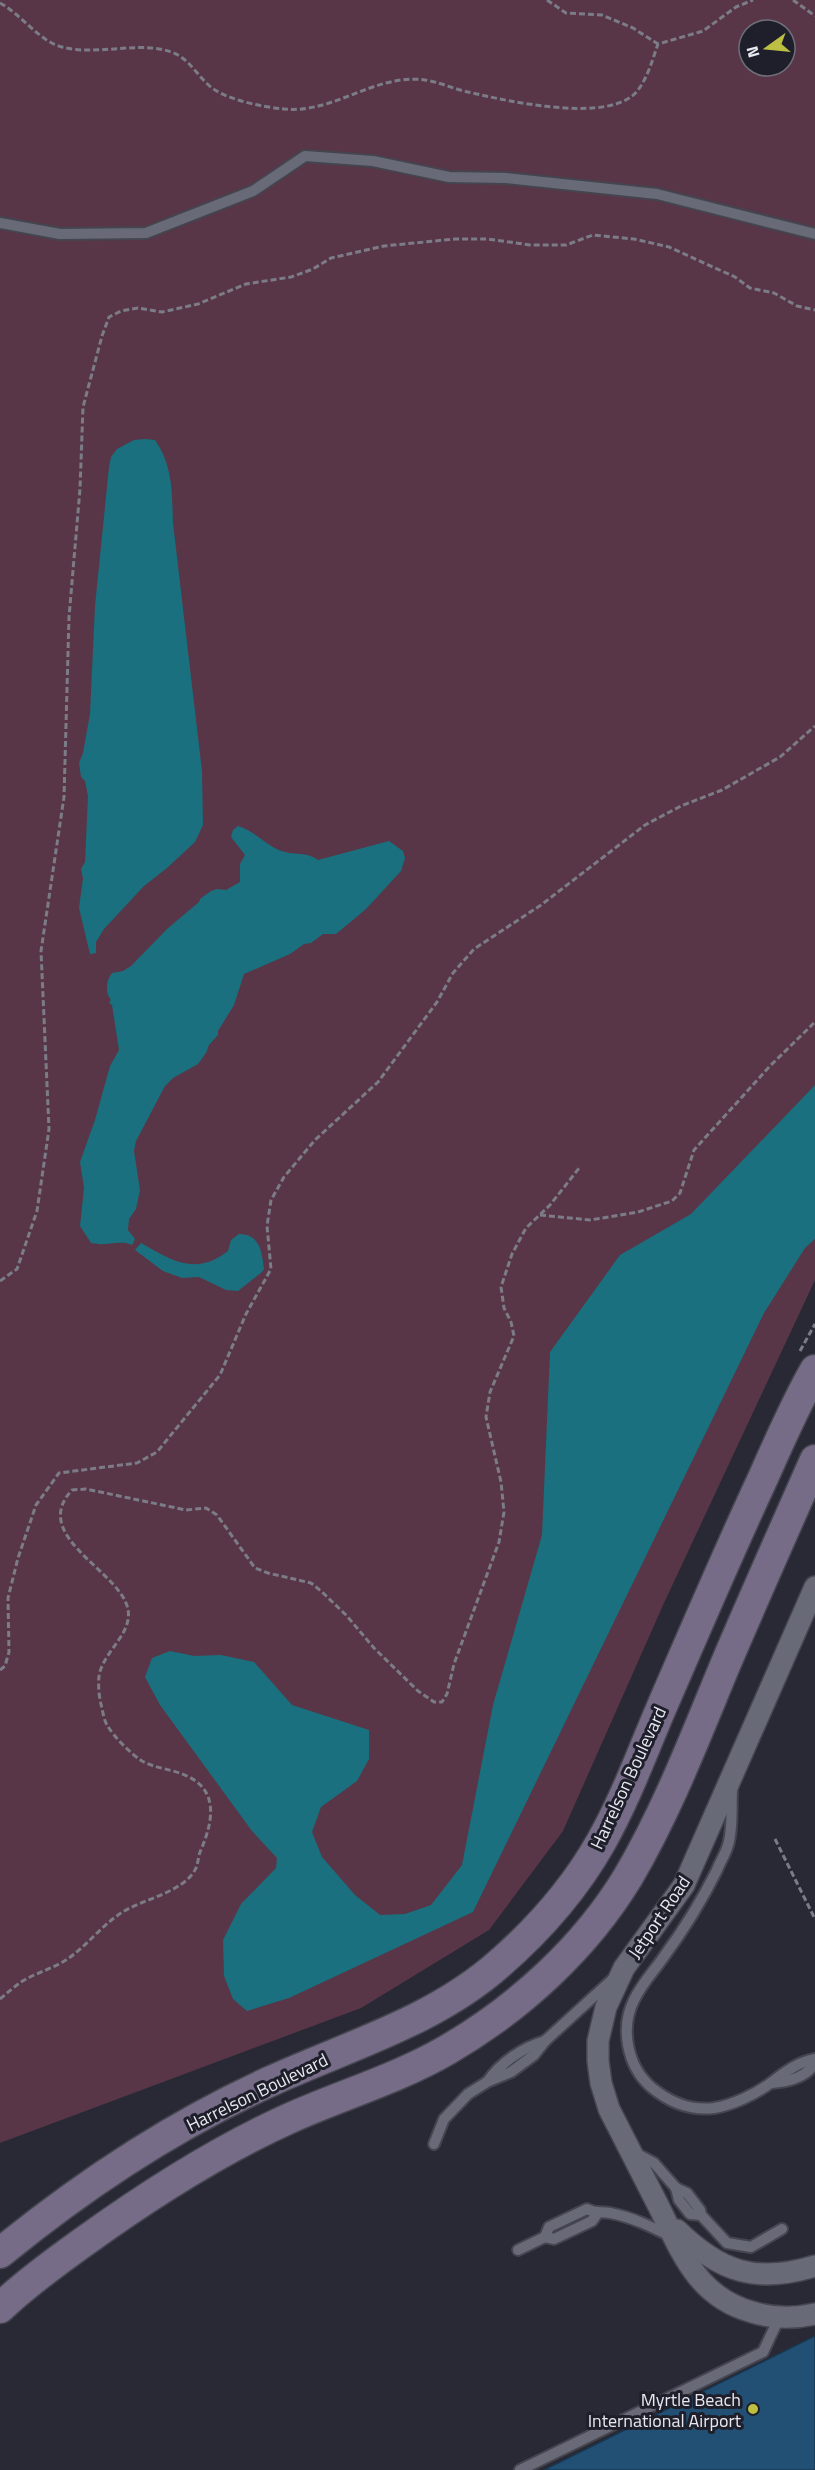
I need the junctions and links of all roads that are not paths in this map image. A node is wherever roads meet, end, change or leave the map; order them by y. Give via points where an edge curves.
1 (0, 223) edge
2 (815, 234) edge
3 (806, 1364) edge
4 (815, 1460) edge
5 (815, 1587) edge
6 (733, 1778) junction
7 (624, 1968) junction
8 (815, 2061) edge
9 (434, 2144) dead end
10 (630, 2150) junction
11 (663, 2217) junction
12 (782, 2229) dead end
13 (674, 2238) junction
14 (518, 2250) dead end
15 (0, 2253) edge
16 (815, 2266) edge
17 (0, 2308) edge
18 (815, 2314) edge
19 (779, 2318) junction
20 (520, 2470) edge

1 - 2 lane via 60,234 146,233 253,191 305,156 373,161 449,177 506,178 657,194
3 - 15 main road, Harrelson Boulevard via 803,1391 617,1812 582,1870 536,1930 499,1965 456,1997 413,2021 269,2082 177,2130 82,2190
4 - 17 main road, Harrelson Boulevard via 645,1847 609,1906 567,1956 498,2017 446,2051 286,2119 142,2199
5 - 6 street, Jetport Road
6 - 7 street, Jetport Road via 684,1885
6 - 8 lane via 729,1844 698,1908 633,2001 627,2024 628,2048 646,2082 663,2097 678,2104 713,2108 771,2083 806,2060
7 - 9 lane via 534,2055 468,2094 444,2119
7 - 10 street, Jetport Road via 603,2016 598,2061 609,2109
10 - 11 street, Jetport Road
10 - 12 lane via 654,2163 676,2188 687,2193 700,2215 728,2243 751,2247
11 - 13 street, Jetport Road
11 - 16 street, Jetport Road via 694,2247 722,2266 772,2275
13 - 14 lane via 607,2212 554,2239 544,2237
13 - 19 street, Jetport Road via 708,2289 731,2306
18 - 19 street, Jetport Road
19 - 20 lane via 763,2352

